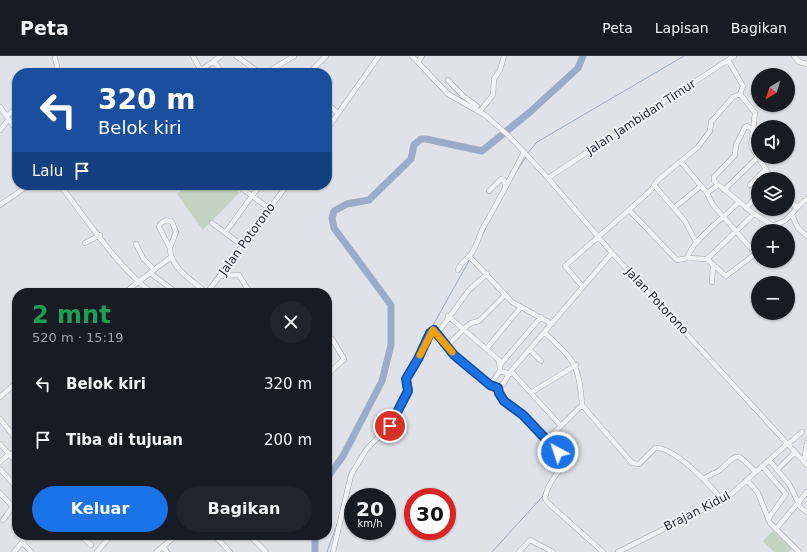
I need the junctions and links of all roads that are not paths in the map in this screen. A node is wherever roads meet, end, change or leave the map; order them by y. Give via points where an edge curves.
1 (193, 56) edge
2 (221, 56) edge
3 (236, 56) edge
4 (294, 56) edge
5 (326, 56) edge
6 (379, 56) edge
7 (412, 56) edge
8 (422, 56) edge
9 (504, 56) edge
10 (734, 56) edge
11 (794, 56) edge
12 (55, 58) dead end
13 (728, 60) junction
14 (214, 61) junction
15 (418, 62) junction
16 (807, 64) edge
17 (57, 68) edge
18 (198, 68) edge
19 (205, 68) edge
20 (219, 68) edge
21 (253, 68) edge
22 (274, 68) edge
23 (314, 68) edge
24 (448, 80) dead end
25 (740, 94) junction
26 (0, 107) edge
27 (332, 108) edge
28 (481, 110) junction
29 (338, 113) junction
30 (12, 114) edge
31 (7, 118) junction
32 (754, 120) edge
33 (332, 122) edge
34 (12, 124) edge
35 (751, 129) edge
36 (0, 130) edge
37 (526, 154) junction
38 (681, 162) junction
39 (751, 164) edge
40 (762, 164) edge
41 (766, 170) joint
42 (548, 178) junction
43 (505, 185) junction
44 (654, 185) junction
45 (718, 185) junction
46 (750, 185) dead end
47 (701, 186) junction
48 (22, 190) edge
49 (64, 190) edge
50 (244, 190) edge
51 (256, 190) edge
52 (283, 190) edge
53 (724, 190) junction
54 (489, 191) dead end
55 (707, 193) junction
56 (252, 196) junction
57 (807, 199) edge
58 (739, 202) junction
59 (751, 203) edge
60 (0, 205) edge
61 (796, 207) edge
62 (674, 208) junction
63 (746, 208) junction
64 (270, 209) junction
65 (629, 210) junction
66 (751, 212) edge
67 (752, 216) edge
68 (757, 216) edge
69 (790, 216) edge
70 (792, 216) edge
71 (725, 218) junction
72 (212, 223) dead end
73 (777, 224) joint
74 (736, 231) junction
75 (225, 233) junction
76 (100, 235) junction
77 (599, 235) junction
78 (807, 236) edge
79 (696, 242) junction
80 (85, 243) dead end
81 (136, 244) dead end
82 (243, 246) junction
83 (751, 247) edge
84 (170, 248) junction
85 (612, 253) junction
86 (171, 257) junction
87 (470, 257) junction
88 (688, 258) junction
89 (751, 258) edge
90 (707, 259) junction
91 (713, 265) junction
92 (458, 270) dead end
93 (152, 272) junction
94 (487, 274) junction
95 (220, 276) junction
96 (138, 282) junction
97 (712, 282) dead end
98 (583, 287) junction
99 (130, 288) edge
100 (146, 288) edge
101 (171, 288) edge
102 (201, 288) edge
103 (211, 288) edge
104 (247, 288) edge
105 (505, 295) junction
106 (521, 307) junction
107 (448, 316) junction
108 (541, 317) junction
109 (552, 324) junction
110 (463, 330) junction
111 (545, 333) junction
112 (437, 334) junction
113 (332, 339) edge
114 (446, 347) junction
115 (487, 348) junction
116 (530, 350) junction
117 (541, 361) dead end
118 (500, 365) junction
119 (576, 365) junction
120 (332, 370) edge
121 (500, 371) junction
122 (510, 372) junction
123 (490, 385) junction
124 (12, 386) edge
125 (498, 388) junction
126 (532, 392) junction
127 (0, 397) edge
128 (582, 405) junction
129 (0, 419) edge
130 (561, 426) junction
131 (802, 432) dead end
132 (12, 434) edge
133 (548, 440) junction
134 (807, 443) edge
135 (0, 444) edge
136 (788, 444) junction
137 (795, 452) junction
138 (10, 455) junction
139 (12, 457) edge
140 (769, 460) junction
141 (0, 462) edge
142 (805, 463) edge
143 (762, 466) junction
144 (0, 469) edge
145 (778, 469) junction
146 (756, 472) junction
147 (704, 479) junction
148 (747, 480) junction
149 (12, 482) edge
150 (807, 492) edge
151 (0, 493) edge
152 (722, 500) junction
153 (797, 502) junction
154 (12, 506) edge
155 (12, 508) edge
156 (807, 513) edge
157 (768, 519) junction
158 (3, 520) dead end
159 (776, 529) junction
160 (86, 540) edge
161 (106, 540) edge
162 (171, 540) edge
163 (219, 540) edge
164 (254, 540) edge
165 (22, 542) joint
166 (91, 545) dead end
167 (163, 546) junction
168 (14, 552) edge
169 (31, 552) edge
170 (97, 552) edge
171 (156, 552) edge
172 (167, 552) edge
173 (230, 552) edge
174 (266, 552) edge
175 (333, 552) edge
176 (519, 552) edge
177 (553, 552) edge
178 (603, 552) edge
179 (618, 552) edge
180 (799, 552) edge

1 - 18 street
2 - 14 street
3 - 21 street
4 - 22 street
5 - 23 street
6 - 29 street
7 - 15 street
8 - 15 street
9 - 28 street via 494,80 493,95
10 - 13 street, Jalan Jambidan Timur
11 - 16 street via 798,62
12 - 17 street
13 - 25 street via 743,86
13 - 42 street, Jalan Jambidan Timur
14 - 19 street
14 - 20 street
15 - 28 street via 448,94
24 - 28 street via 468,101
25 - 32 street via 755,113
25 - 38 street via 733,97 711,122 710,131 700,145
26 - 31 street
27 - 29 street
28 - 37 street, Jalan Potorono
29 - 33 street
30 - 31 street
31 - 34 street
31 - 36 street
35 - 45 street via 745,127 736,145 735,156 714,178
37 - 42 street, Jalan Potorono
37 - 43 street
38 - 44 street
38 - 47 street
39 - 53 street
40 - 41 street
41 - 46 street
42 - 77 street, Jalan Potorono
43 - 54 street via 501,179
43 - 87 street
44 - 62 street
44 - 65 street
45 - 53 street
45 - 55 street
47 - 55 street
47 - 62 street
48 - 60 street
49 - 76 street
50 - 56 street
51 - 56 street
52 - 64 street, Jalan Potorono
53 - 58 street
55 - 71 street via 712,204
56 - 64 street
56 - 75 street
57 - 61 street
58 - 63 street
58 - 71 street
59 - 63 street
62 - 79 street via 687,224
63 - 66 street
64 - 82 street, Jalan Potorono
65 - 77 street
65 - 88 street via 674,259
67 - 74 street
68 - 73 street via 767,223
69 - 73 street
70 - 78 street via 798,228
71 - 74 street
71 - 79 street
72 - 75 street
74 - 83 street
74 - 90 street
75 - 82 street
76 - 80 street
76 - 96 street
77 - 85 street, Jalan Potorono
77 - 98 street via 565,266
79 - 88 street via 689,251
81 - 93 street
82 - 95 street, Jalan Potorono
84 - 84 street via 159,227 168,219 176,232
84 - 86 street
85 - 98 street
85 - 136 street, Jalan Potorono
86 - 93 street
86 - 102 street via 183,273
87 - 92 street via 461,263
87 - 94 street
88 - 90 street
89 - 91 street via 729,275 724,275
90 - 91 street
91 - 97 street
93 - 96 street
93 - 101 street
94 - 105 street
94 - 107 street via 469,290
95 - 103 street, Jalan Potorono
95 - 104 street via 239,275
96 - 99 street
96 - 100 street
98 - 109 street
105 - 106 street
105 - 110 street via 479,322 471,323
106 - 108 street
106 - 115 street
107 - 110 street
107 - 112 street
108 - 109 street
108 - 118 street
109 - 111 street
110 - 114 street
110 - 115 street
111 - 116 street
111 - 119 street
112 - 114 street
112 - 175 street via 432,331 406,379 408,391 390,426 366,450 351,475
113 - 120 street via 344,359
114 - 123 street
115 - 118 street via 499,360
116 - 117 street
116 - 122 street
118 - 121 street
119 - 126 street
119 - 128 street
121 - 122 street
121 - 123 street
122 - 125 street
122 - 126 street
123 - 125 street
124 - 127 street
125 - 133 street via 504,401 523,415
126 - 130 street
128 - 130 street
128 - 147 street via 632,463 639,464 655,448 662,449
129 - 132 street
130 - 133 street
131 - 136 street, Brajan Kidul
133 - 178 street via 558,452 561,463 546,494 547,502
134 - 142 street
135 - 138 street
136 - 137 street, Jalan Potorono
136 - 140 street, Brajan Kidul
137 - 142 street, Jalan Potorono
137 - 145 street
138 - 139 street
138 - 141 street
140 - 143 street, Brajan Kidul
140 - 145 street
143 - 146 street, Brajan Kidul
143 - 157 street via 786,494
144 - 149 street
145 - 153 street
146 - 147 street via 741,457 736,456
146 - 148 street, Brajan Kidul
147 - 152 street
148 - 152 street, Brajan Kidul via 734,493
148 - 157 street via 758,493
150 - 153 street
151 - 154 street
152 - 179 street, Brajan Kidul
153 - 156 street
153 - 159 street
155 - 158 street
157 - 159 street
159 - 180 street
160 - 166 street
161 - 170 street
162 - 167 street
163 - 173 street
164 - 174 street
165 - 168 street
165 - 169 street
167 - 171 street
167 - 172 street
176 - 177 street via 530,540

